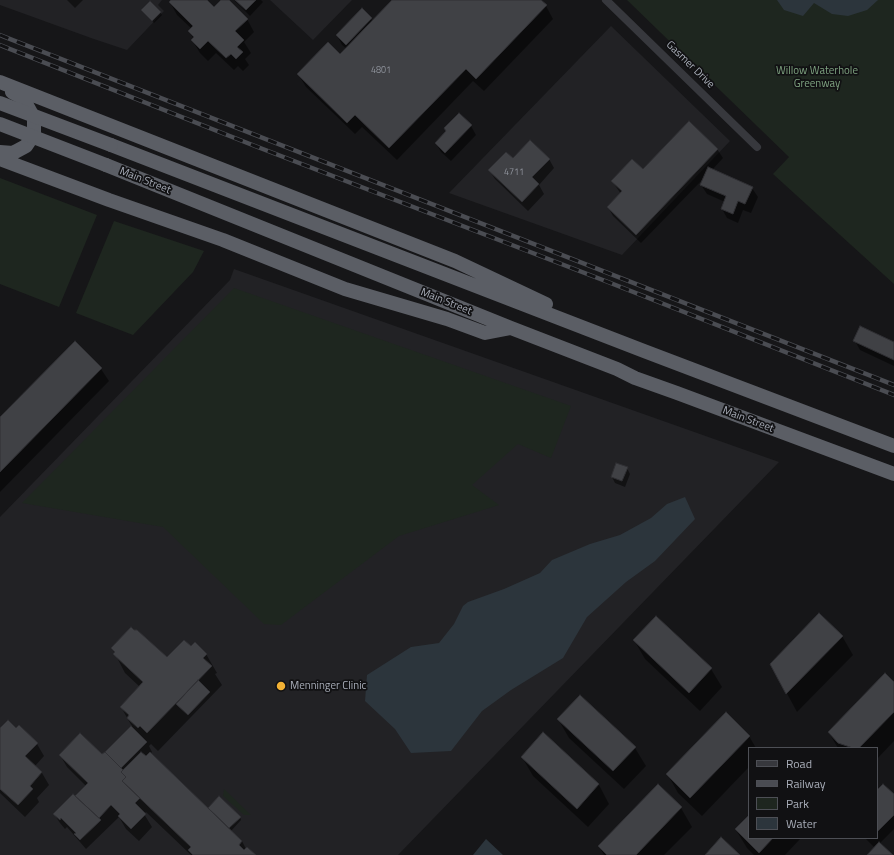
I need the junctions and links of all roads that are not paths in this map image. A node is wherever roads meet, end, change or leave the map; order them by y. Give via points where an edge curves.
1 (606, 0) edge
2 (0, 82) edge
3 (0, 86) edge
4 (0, 103) edge
5 (0, 124) edge
6 (757, 147) dead end
7 (0, 152) edge
8 (0, 158) edge
9 (511, 328) junction
10 (644, 351) junction
11 (894, 446) edge
12 (894, 474) edge

1 - 6 street, Gasmer Drive
2 - 10 highway via 455,261
3 - 7 highway via 24,98 34,118 34,134 26,146 13,153
4 - 10 highway, Main Street, bridge
5 - 9 highway, Main Street, bridge
8 - 9 highway via 223,240 345,289 485,333
9 - 12 highway, Main Street via 635,378
10 - 11 highway, Main Street

